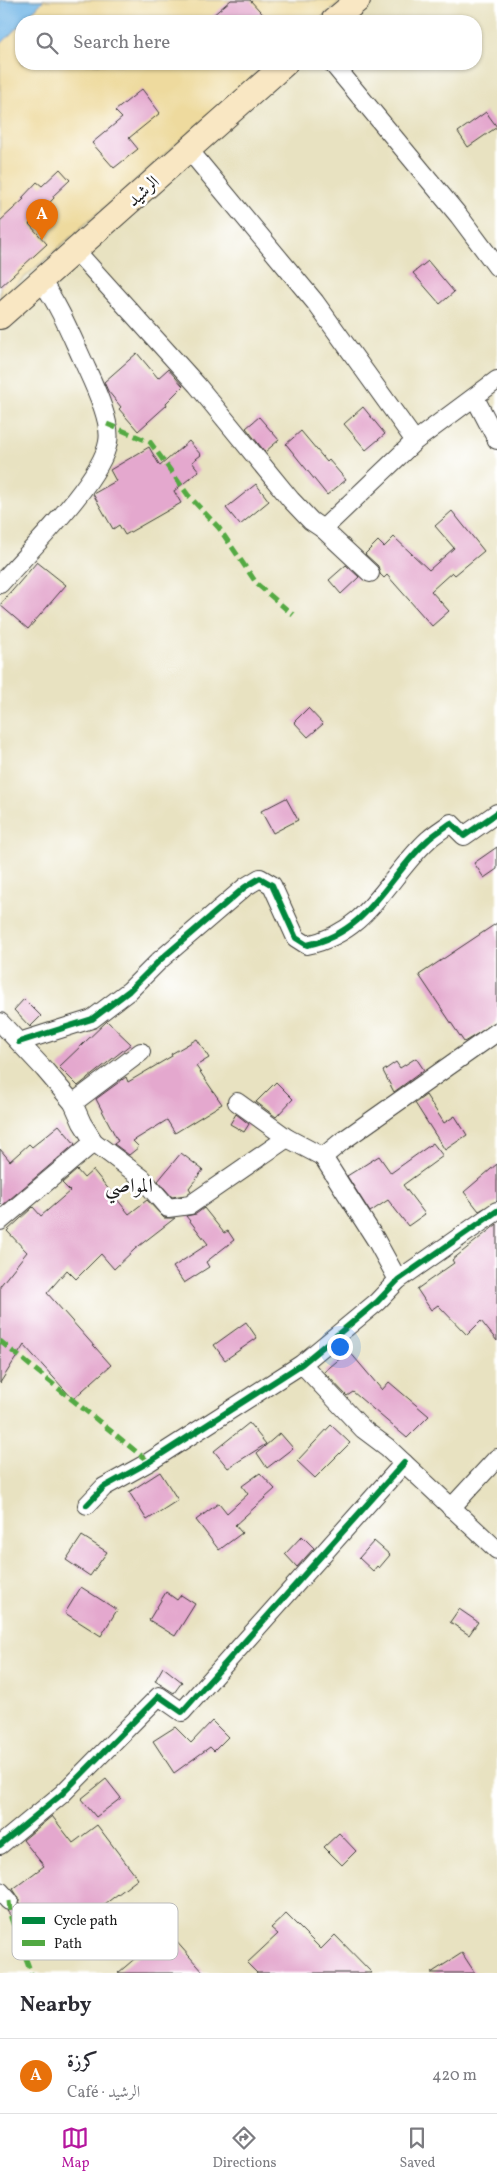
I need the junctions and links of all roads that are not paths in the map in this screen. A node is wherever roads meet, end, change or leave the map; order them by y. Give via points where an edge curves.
1 (358, 0) edge
2 (340, 15) edge
3 (278, 70) edge
4 (338, 70) edge
5 (189, 150) junction
6 (76, 251) junction
7 (497, 267) edge
8 (42, 282) junction
9 (0, 317) edge
10 (497, 380) edge
11 (475, 398) junction
12 (497, 440) edge
13 (415, 441) junction
14 (323, 529) junction
15 (370, 573) dead end
16 (0, 584) edge
17 (497, 813) edge
18 (0, 1022) edge
19 (497, 1032) edge
20 (19, 1042) junction
21 (141, 1052) dead end
22 (237, 1102) dead end
23 (73, 1103) junction
24 (287, 1138) junction
25 (94, 1142) junction
26 (323, 1157) junction
27 (497, 1211) edge
28 (0, 1221) edge
29 (398, 1280) junction
30 (302, 1364) junction
31 (497, 1458) edge
32 (404, 1463) junction
33 (87, 1505) dead end
34 (451, 1508) junction
35 (497, 1550) edge
36 (0, 1845) edge

1 - 2 main road
3 - 5 main road, الرشيد
4 - 7 street
5 - 6 main road, الرشيد
5 - 13 street via 315,302
6 - 8 main road, الرشيد
6 - 14 street via 197,385 291,500
8 - 9 main road, الرشيد
8 - 16 street via 56,301 87,371 107,424 108,442 102,461 90,479
10 - 11 street
11 - 12 street
11 - 13 street
13 - 14 street
14 - 15 street
17 - 20 street via 464,836 451,823 429,840 364,917 324,942 307,945 296,938 272,885 260,878 245,887 129,991 92,1019
18 - 20 street
19 - 26 street
20 - 23 street
21 - 23 street
22 - 24 street
23 - 25 street
24 - 25 street via 181,1208 168,1208 142,1178
24 - 26 street
25 - 28 street
26 - 29 street
27 - 29 street
29 - 30 street via 377,1302
30 - 32 street via 352,1418
30 - 33 street via 149,1462 104,1487
31 - 34 street
32 - 34 street
32 - 36 street via 182,1712 159,1696 62,1794
34 - 35 street

